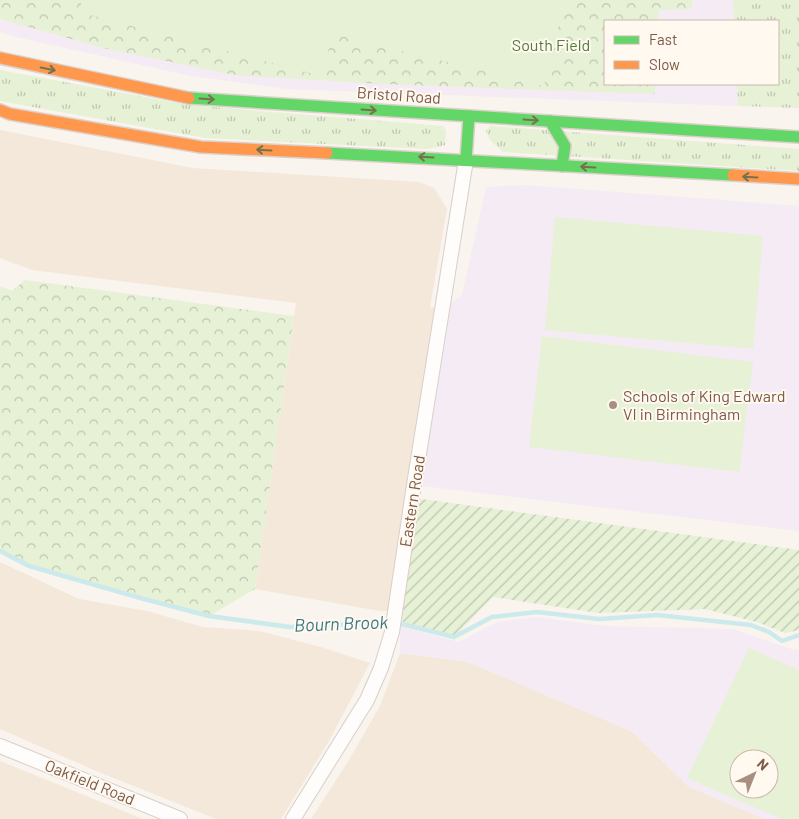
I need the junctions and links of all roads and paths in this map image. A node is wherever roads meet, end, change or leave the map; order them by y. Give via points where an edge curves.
1 (0, 58) edge
2 (0, 110) edge
3 (469, 116) junction
4 (550, 121) junction
5 (799, 137) edge
6 (466, 160) junction
7 (562, 166) junction
8 (799, 179) edge
9 (0, 746) edge
10 (180, 819) edge
11 (294, 819) edge

1 -> 3 highway, Bristol Road via 194,98
6 -> 2 highway via 201,147
3 -> 4 highway, Bristol Road
3 - 6 highway
4 - 5 highway, Bristol Road
4 - 7 highway via 565,146
6 - 7 highway
6 - 11 street, Eastern Road via 392,632 367,700
8 -> 7 highway
9 - 10 street, Oakfield Road

